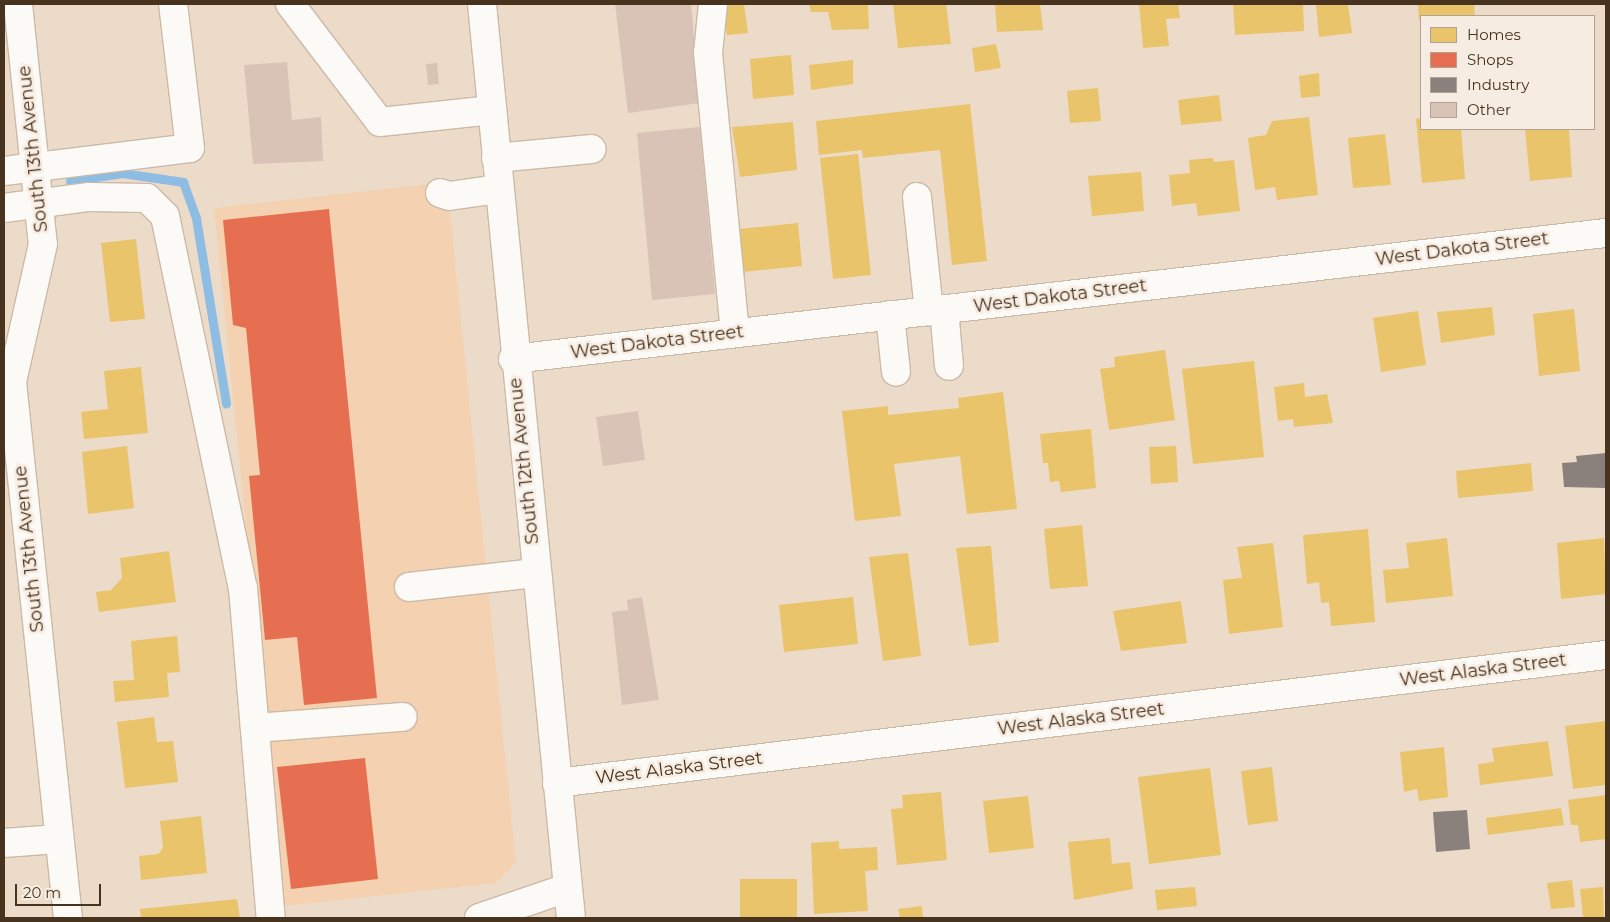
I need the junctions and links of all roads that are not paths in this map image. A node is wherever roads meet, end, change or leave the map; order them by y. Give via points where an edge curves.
1 (18, 4) edge
2 (173, 4) edge
3 (290, 4) edge
4 (482, 4) edge
5 (713, 4) edge
6 (492, 110) junction
7 (592, 149) dead end
8 (496, 158) junction
9 (37, 167) junction
10 (4, 171) edge
11 (498, 189) junction
12 (440, 193) dead end
13 (917, 197) dead end
14 (41, 204) junction
15 (4, 208) edge
16 (1606, 233) edge
17 (937, 310) junction
18 (890, 315) junction
19 (735, 333) junction
20 (513, 359) junction
21 (949, 366) dead end
22 (896, 372) dead end
23 (535, 573) junction
24 (409, 588) dead end
25 (1606, 655) edge
26 (403, 717) dead end
27 (255, 728) junction
28 (557, 783) junction
29 (58, 839) junction
30 (4, 843) edge
31 (567, 888) junction
32 (68, 918) edge
33 (271, 918) edge
34 (479, 918) edge
35 (570, 918) edge

1 - 9 street, South 13th Avenue
2 - 9 street via 190,148
3 - 6 street via 380,122
4 - 6 street, South 12th Avenue
5 - 19 street via 708,53
6 - 8 street, South 12th Avenue
7 - 8 street
8 - 11 street, South 12th Avenue
9 - 10 street
9 - 14 street, South 13th Avenue
11 - 12 street via 449,196
11 - 20 street, South 12th Avenue
13 - 17 street
14 - 15 street
14 - 27 street via 89,197 147,198 165,216 243,588
14 - 29 street, South 13th Avenue via 43,244 12,382
16 - 17 street, West Dakota Street
17 - 18 street, West Dakota Street
17 - 21 street
18 - 19 street, West Dakota Street
18 - 22 street
19 - 20 street, West Dakota Street
20 - 23 street, South 12th Avenue
23 - 24 street
23 - 28 street, South 12th Avenue
25 - 28 street, West Alaska Street
26 - 27 street
27 - 33 street
28 - 31 street, South 12th Avenue
29 - 30 street
29 - 32 street, South 13th Avenue
31 - 34 street
31 - 35 street, South 12th Avenue

